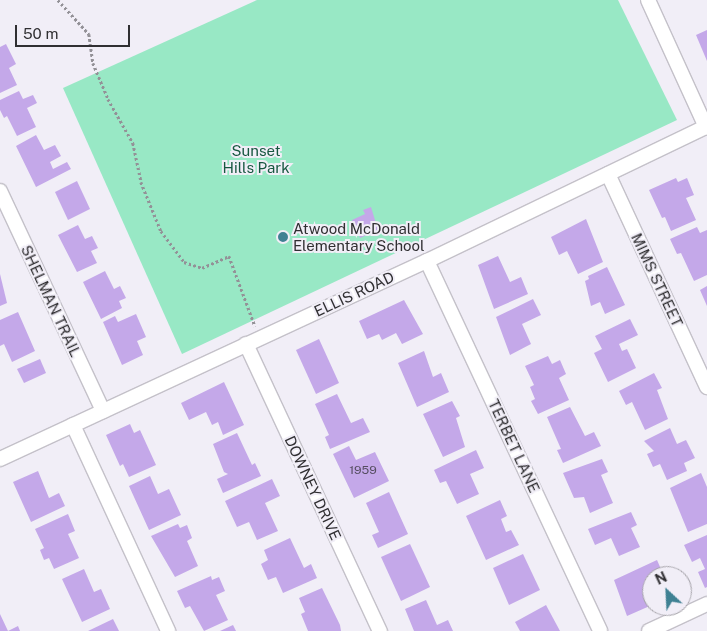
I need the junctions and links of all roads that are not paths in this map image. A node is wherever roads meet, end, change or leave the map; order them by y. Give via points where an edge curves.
1 (648, 0) edge
2 (706, 127) edge
3 (608, 174) junction
4 (0, 191) edge
5 (427, 261) junction
6 (251, 340) junction
7 (707, 387) edge
8 (103, 411) junction
9 (73, 425) junction
10 (0, 459) edge
11 (707, 604) edge
12 (168, 631) edge
13 (380, 631) edge
14 (600, 631) edge
15 (649, 631) edge

1 - 2 street
2 - 3 street, ELLIS ROAD
3 - 5 street, ELLIS ROAD
3 - 7 street, MIMS STREET
4 - 8 street, SHELMAN TRAIL
5 - 6 street, ELLIS ROAD
5 - 14 street, TERBET LANE
6 - 8 street, ELLIS ROAD
6 - 13 street, DOWNEY DRIVE
8 - 9 street, ELLIS ROAD
9 - 10 street, ELLIS ROAD
9 - 12 street
11 - 15 street

